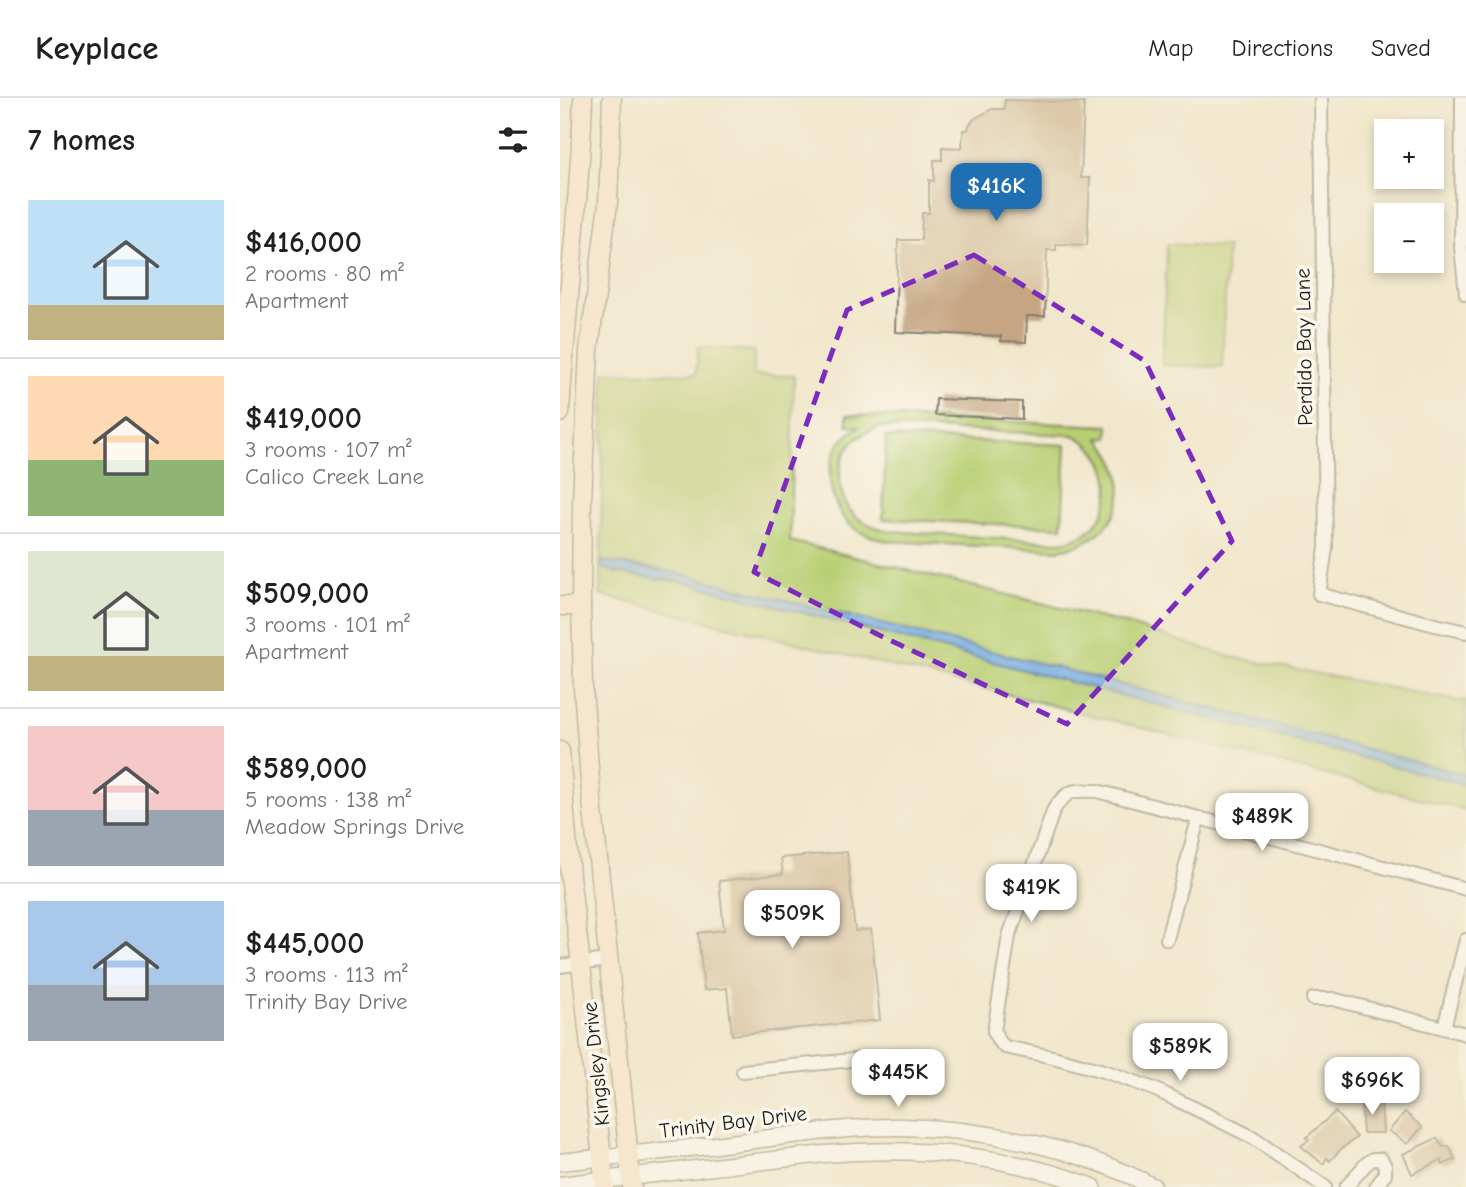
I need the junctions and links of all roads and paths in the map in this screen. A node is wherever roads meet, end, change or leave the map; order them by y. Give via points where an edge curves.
1 (583, 98) edge
2 (612, 98) edge
3 (1321, 98) edge
4 (1462, 98) edge
5 (1464, 181) edge
6 (1464, 205) edge
7 (1466, 294) edge
8 (564, 348) junction
9 (589, 350) junction
10 (560, 413) edge
11 (560, 606) edge
12 (581, 606) junction
13 (1466, 632) edge
14 (560, 751) edge
15 (590, 781) junction
16 (562, 783) junction
17 (1198, 818) junction
18 (1466, 889) edge
19 (1167, 939) dead end
20 (1466, 940) edge
21 (608, 960) junction
22 (581, 964) junction
23 (560, 966) edge
24 (1313, 999) dead end
25 (1444, 1028) junction
26 (1466, 1034) edge
27 (903, 1055) dead end
28 (743, 1071) dead end
29 (629, 1155) junction
30 (602, 1157) junction
31 (560, 1162) edge
32 (631, 1182) edge
33 (604, 1184) edge
34 (560, 1185) edge
35 (1093, 1187) edge
36 (1154, 1187) edge
37 (1325, 1187) edge
38 (1346, 1187) edge
39 (1376, 1187) edge

1 - 8 main road
2 - 9 main road, Kingsley Drive via 608,203
3 - 13 street, Perdido Bay Lane via 1326,548 1319,594
4 - 5 street
5 - 6 street
6 - 7 street via 1461,248
8 - 9 main road
8 - 10 main road
9 - 12 main road, Kingsley Drive
11 - 12 main road
12 - 15 main road, Kingsley Drive
14 - 16 main road, Kingsley Drive
15 - 16 main road
15 - 21 main road, Kingsley Drive
16 - 22 main road, Kingsley Drive
17 - 18 street
17 - 19 street
17 - 37 street via 1097,791 1065,794 1054,809 1009,936 994,1031 1005,1047 1107,1072 1154,1089 1254,1138
20 - 25 street
21 - 22 street
21 - 29 main road, Kingsley Drive
22 - 23 street
22 - 30 main road, Kingsley Drive
24 - 25 street via 1333,999
25 - 26 street
27 - 28 street
29 - 30 street, Trinity Bay Drive
29 - 32 main road, Kingsley Drive
29 - 36 street, Trinity Bay Drive via 902,1127 966,1132 1052,1148
30 - 31 street, Trinity Bay Drive
30 - 33 main road, Kingsley Drive
32 - 33 street, Trinity Bay Drive
32 - 35 street, Trinity Bay Drive via 813,1155 901,1150 955,1153 1016,1164
33 - 34 street, Trinity Bay Drive
38 - 39 street via 1366,1164 1381,1159 1385,1174

